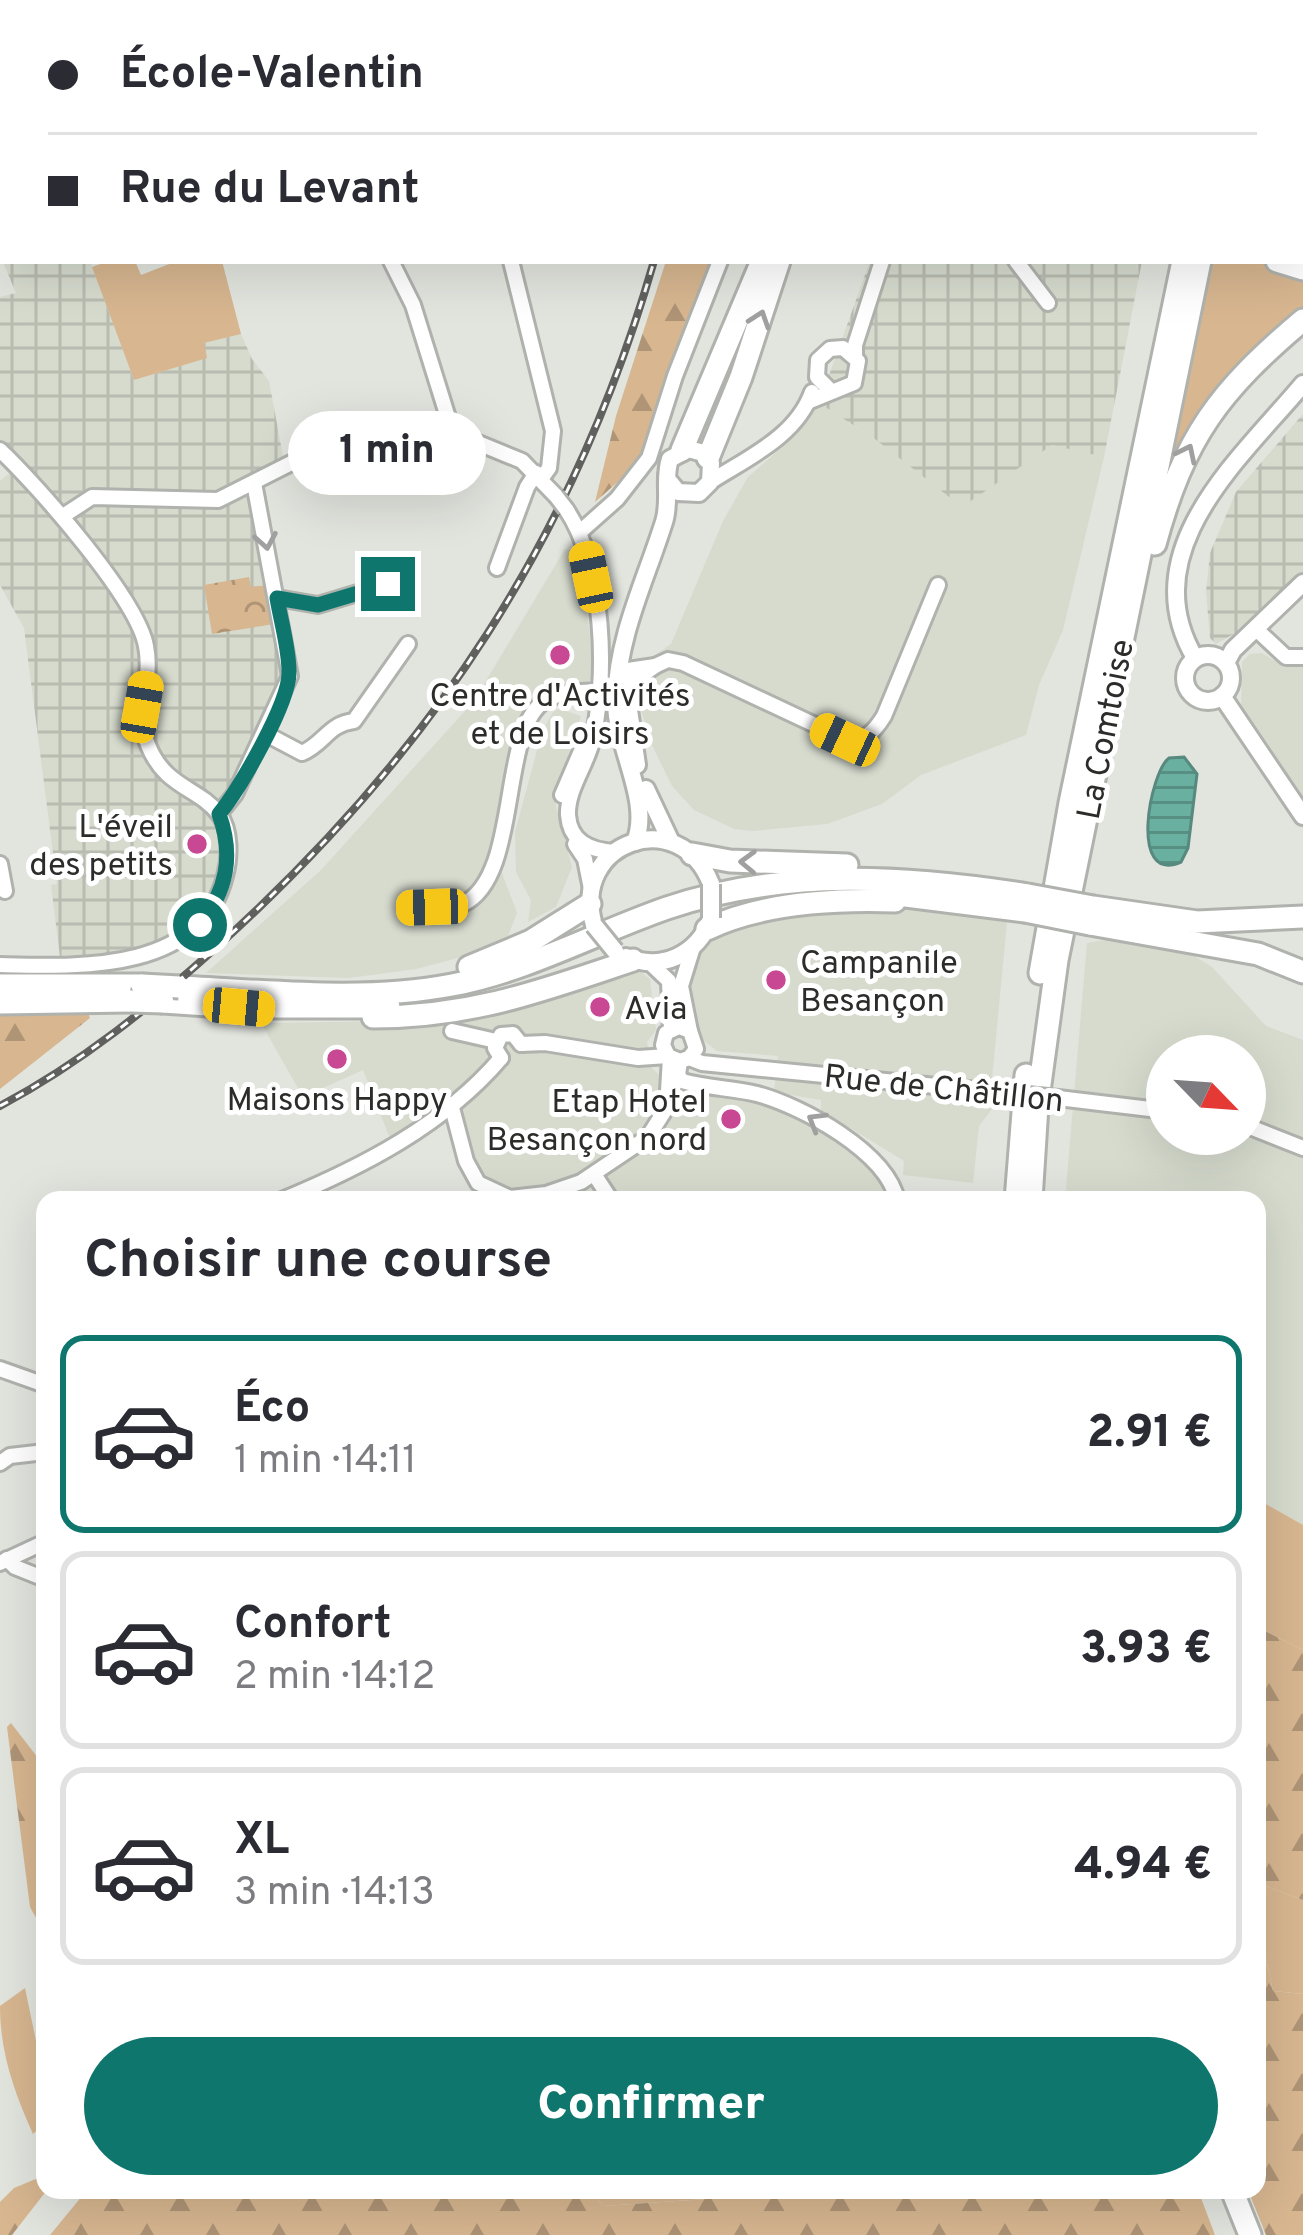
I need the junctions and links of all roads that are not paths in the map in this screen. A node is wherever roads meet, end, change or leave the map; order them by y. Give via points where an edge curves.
1 (393, 264) edge
2 (512, 264) edge
3 (718, 264) edge
4 (761, 264) edge
5 (778, 264) edge
6 (881, 264) edge
7 (1018, 264) edge
8 (1186, 264) edge
9 (1186, 264) edge
10 (1048, 303) dead end
11 (1303, 320) edge
12 (860, 332) junction
13 (836, 348) junction
14 (855, 357) junction
15 (818, 377) junction
16 (1303, 384) edge
17 (830, 389) junction
18 (810, 400) junction
19 (477, 443) junction
20 (0, 450) edge
21 (682, 450) junction
22 (710, 467) junction
23 (539, 476) junction
24 (668, 480) junction
25 (254, 483) junction
26 (692, 495) junction
27 (569, 514) junction
28 (63, 516) junction
29 (496, 568) dead end
30 (388, 584) dead end
31 (1303, 584) edge
32 (938, 585) dead end
33 (277, 598) junction
34 (1258, 630) junction
35 (408, 644) dead end
36 (1303, 657) edge
37 (1195, 658) junction
38 (1226, 663) junction
39 (655, 666) junction
40 (1116, 669) junction
41 (628, 670) junction
42 (615, 694) junction
43 (1222, 696) junction
44 (599, 712) junction
45 (266, 734) junction
46 (219, 814) junction
47 (1303, 816) edge
48 (635, 842) junction
49 (681, 848) junction
50 (614, 852) junction
51 (0, 864) edge
52 (947, 882) junction
53 (5, 891) dead end
54 (1026, 903) junction
55 (592, 906) junction
56 (996, 906) junction
57 (406, 908) dead end
58 (1091, 915) junction
59 (1303, 917) edge
60 (1303, 929) edge
61 (704, 931) junction
62 (1145, 932) junction
63 (633, 958) junction
64 (0, 965) edge
65 (1303, 972) edge
66 (3, 990) edge
67 (315, 993) junction
68 (171, 995) junction
69 (239, 1007) junction
70 (452, 1031) dead end
71 (667, 1034) junction
72 (693, 1037) junction
73 (496, 1041) junction
74 (521, 1044) junction
75 (622, 1055) junction
76 (502, 1058) junction
77 (677, 1058) junction
78 (722, 1064) junction
79 (451, 1104) junction
80 (1146, 1108) edge
81 (1266, 1133) edge
82 (1303, 1148) edge
83 (594, 1174) junction
84 (303, 1191) edge
85 (490, 1191) edge
86 (553, 1191) edge
87 (605, 1191) edge
88 (894, 1191) edge
89 (1017, 1191) edge
90 (1032, 1191) edge
91 (0, 1369) edge
92 (36, 1382) edge
93 (36, 1453) edge
94 (3, 1456) edge
95 (36, 1546) edge
96 (3, 1561) edge
97 (36, 1575) edge
98 (1220, 2199) edge
99 (1236, 2199) edge
100 (1234, 2235) edge
101 (1250, 2235) edge

1 - 19 street via 413,304 444,414
2 - 23 street via 553,431 549,467
3 - 27 street via 649,458 617,499
4 - 21 highway
22 -> 5 highway
6 - 12 street
7 - 10 street
8 - 40 highway, La Comtoise
9 - 89 highway, La Comtoise via 1043,956
40 -> 11 highway via 1187,450 1226,392
12 - 13 street
12 - 14 street
13 - 14 street
13 - 15 street via 818,360
14 - 17 street via 854,383
15 - 17 street
15 - 18 street
16 - 37 main road via 1190,526 1176,588
17 - 18 street
18 - 22 street via 776,440 730,467
19 - 23 street
19 - 25 street via 409,459 341,422 304,456
20 - 28 street
21 - 22 main road via 696,450
21 - 24 main road
22 - 26 main road
23 - 27 street
23 - 29 street via 526,487
24 - 26 main road
24 - 42 main road via 665,520 623,636
25 - 28 street via 218,500 92,497
25 -> 33 street
26 - 41 main road via 645,596
27 - 42 street
28 - 46 street via 141,628 149,748 173,780
30 - 33 street via 318,605
31 - 34 main road
32 - 39 street via 884,716 856,741 683,662
33 - 45 street via 290,676
34 - 36 street via 1286,656
34 - 38 main road
35 - 45 street via 354,721 332,727 309,751
37 - 38 main road
37 - 43 main road via 1186,670 1189,692 1208,701
38 - 43 main road via 1231,677
39 - 41 street
39 - 42 street
40 - 90 highway, La Comtoise via 1057,959
41 - 42 main road
42 - 44 street
42 - 48 main road via 617,731 642,816
42 - 49 main road via 638,767
42 - 57 street via 546,700 524,734 482,887 455,907
43 - 47 main road
44 - 50 street via 568,815 585,847
44 - 55 street via 561,806 585,859
45 - 46 street
46 - 64 street via 227,868 200,925 157,952 67,966
48 - 49 main road
48 - 50 main road
52 -> 49 highway via 906,868 730,861
49 - 61 main road, bridge via 711,884
50 - 55 main road via 598,870
51 - 53 street
52 - 54 highway
52 - 67 highway via 844,878 748,887 470,981 396,994
54 - 56 highway
54 - 58 highway, bridge
55 - 63 main road, bridge
55 - 67 highway via 478,964
56 - 61 highway via 834,903
56 - 69 highway via 881,893 772,896 688,915 454,997 359,1009
58 - 59 highway
58 - 62 highway
60 - 62 highway
61 - 63 main road via 670,960
61 - 72 street via 681,978
62 - 65 highway via 1270,957
63 - 69 highway via 514,1001 438,1014
63 - 71 street via 669,981
66 - 68 highway, bridge
67 - 68 highway
68 - 69 highway
70 - 73 street
71 - 72 street via 681,1027
71 - 75 street
71 - 77 street
72 - 77 street
72 - 78 street
73 - 74 street via 509,1033
73 - 76 street
74 - 75 street, Rue de Châtillon
74 - 76 street via 516,1057
75 - 77 street, Rue de Châtillon
76 - 79 street
77 - 78 street, Rue de Châtillon
77 - 83 street via 656,1128
88 -> 77 street via 877,1164 820,1122 752,1092 682,1081
78 - 80 street, Rue de Châtillon, bridge
79 - 84 street via 358,1168
79 - 85 street via 466,1161
81 - 82 street
83 - 86 street
83 - 87 street
91 - 92 street
93 - 94 street
95 - 96 street
96 - 97 street
98 - 100 highway
99 - 101 highway

